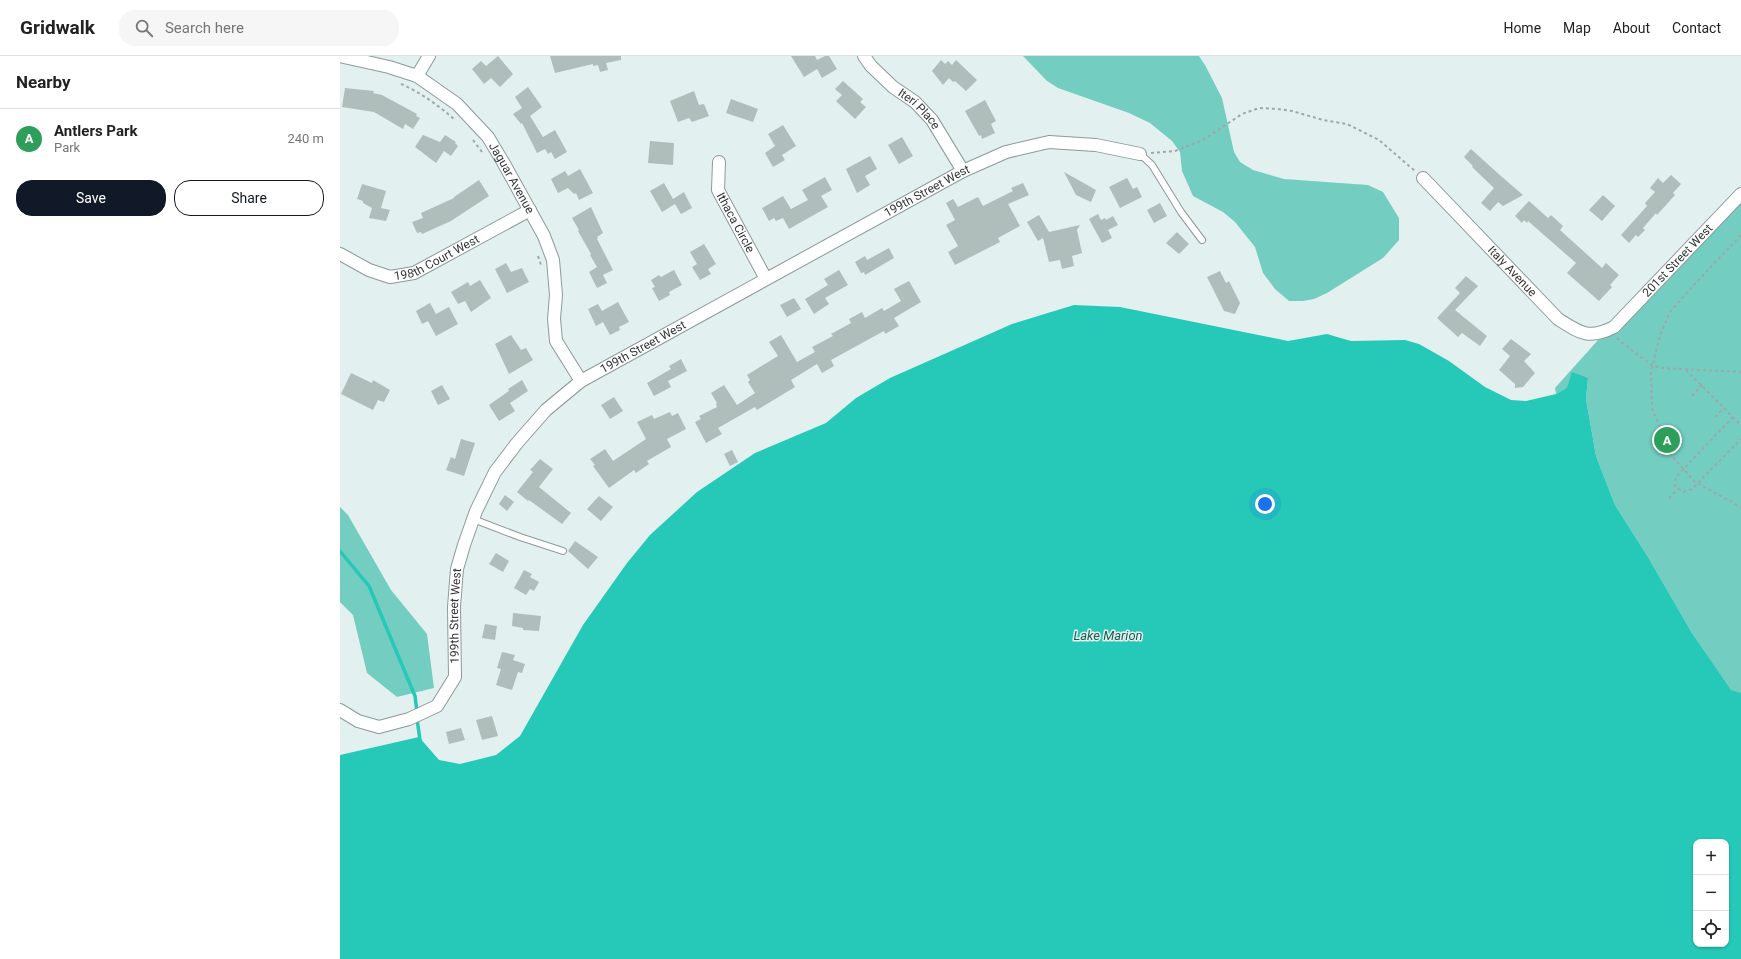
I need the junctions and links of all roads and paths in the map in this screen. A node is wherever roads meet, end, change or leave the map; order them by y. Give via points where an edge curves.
1 (340, 56) edge
2 (429, 56) edge
3 (864, 56) edge
4 (417, 76) junction
5 (395, 82) dead end
6 (455, 120) dead end
7 (471, 136) dead end
8 (483, 154) dead end
9 (1140, 154) junction
10 (719, 162) dead end
11 (963, 171) junction
12 (1423, 178) joint
13 (1741, 194) edge
14 (530, 210) junction
15 (1741, 235) edge
16 (1202, 240) dead end
17 (536, 251) dead end
18 (340, 254) edge
19 (543, 271) dead end
20 (766, 279) junction
21 (1612, 328) junction
22 (1653, 366) junction
23 (1686, 369) junction
24 (1741, 372) edge
25 (581, 381) junction
26 (1702, 386) junction
27 (1692, 396) dead end
28 (1724, 408) junction
29 (1715, 417) dead end
30 (1733, 417) junction
31 (1741, 425) edge
32 (1741, 439) edge
33 (1683, 469) junction
34 (1698, 484) junction
35 (1678, 488) junction
36 (1669, 498) dead end
37 (1741, 507) edge
38 (473, 519) junction
39 (563, 551) dead end
40 (340, 710) edge

1 - 4 street, Jaguar Avenue
2 - 4 street
3 - 11 street, Iteri Place via 893,87 915,102 932,120
4 - 14 street, Jaguar Avenue via 456,104 488,137
5 - 6 path via 408,87
7 - 8 path
9 - 11 street, 199th Street West via 1096,145 1049,142 1006,152
9 - 12 path via 1175,151 1203,140 1242,114 1259,108 1278,109 1347,124 1379,140
9 - 16 lane via 1152,165
10 - 20 street, Ithaca Circle via 718,190
11 - 20 street, 199th Street West
12 - 21 street, Italy Avenue via 1558,319 1582,334 1601,333
13 - 21 street, 201st Street West
14 - 18 street, 198th Court West via 414,273 390,277 369,270
14 - 25 street, Jaguar Avenue via 553,260 556,341
15 - 22 path via 1670,312 1660,335
17 - 19 path
20 - 25 street, 199th Street West
21 - 22 path via 1621,342
22 - 23 path
22 - 33 path via 1652,408 1671,455
23 - 24 path
23 - 26 path
25 - 38 street, 199th Street West via 546,410 516,443 495,472
26 - 27 path
26 - 28 path
28 - 29 path
28 - 30 path
30 - 31 path
30 - 33 path
32 - 34 path
33 - 34 path
33 - 35 path via 1676,476 1675,486
34 - 35 path via 1683,492
34 - 37 path
35 - 36 path
38 - 39 lane
38 - 40 street, 199th Street West via 457,569 454,607 455,677 437,706 409,719 379,727 358,721

